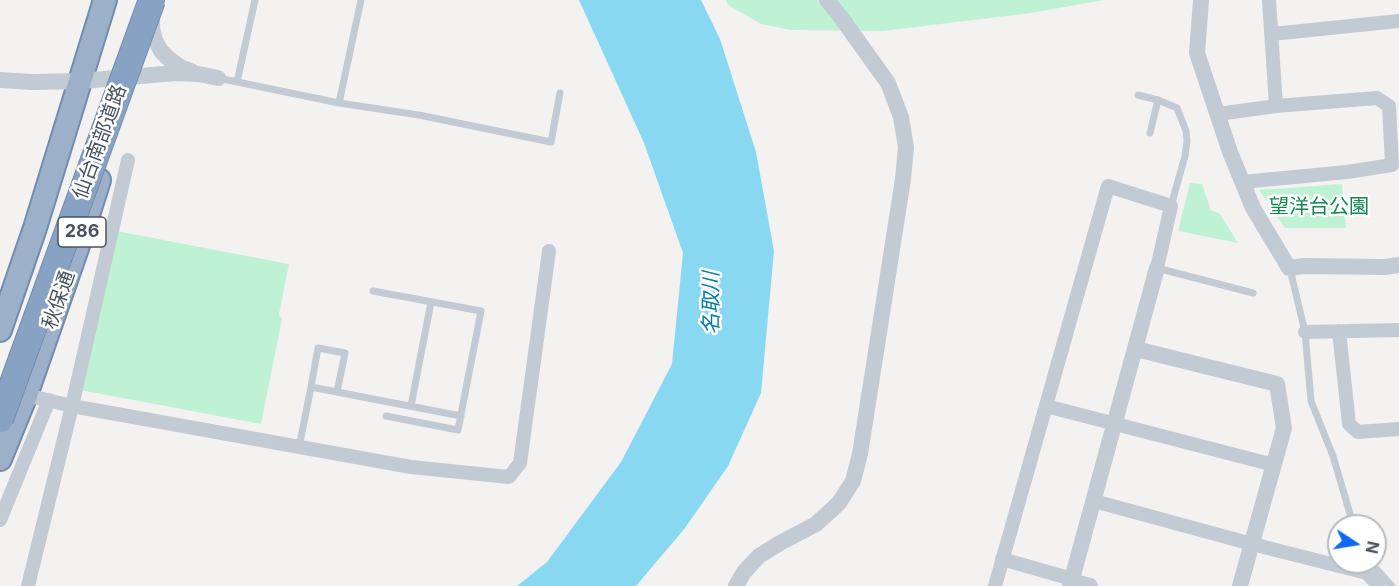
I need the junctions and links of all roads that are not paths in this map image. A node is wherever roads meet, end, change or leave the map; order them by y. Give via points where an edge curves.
1 (105, 0) edge
2 (152, 0) edge
3 (255, 0) edge
4 (362, 0) edge
5 (827, 0) edge
6 (1201, 0) edge
7 (1269, 0) edge
8 (1399, 21) edge
9 (1272, 34) junction
10 (199, 75) junction
11 (132, 76) junction
12 (218, 78) joint
13 (0, 80) edge
14 (81, 81) junction
15 (237, 82) junction
16 (560, 93) dead end
17 (1138, 95) dead end
18 (1158, 100) junction
19 (339, 103) junction
20 (1276, 106) junction
21 (1218, 114) junction
22 (1150, 133) dead end
23 (128, 160) dead end
24 (1242, 182) junction
25 (1171, 206) junction
26 (549, 251) dead end
27 (1399, 265) edge
28 (1157, 268) junction
29 (1289, 268) junction
30 (373, 291) dead end
31 (1253, 293) dead end
32 (431, 302) junction
33 (0, 330) edge
34 (1399, 330) edge
35 (1340, 331) junction
36 (1305, 332) junction
37 (1136, 349) junction
38 (310, 387) junction
39 (0, 389) edge
40 (337, 392) junction
41 (26, 395) junction
42 (49, 400) junction
43 (72, 406) junction
44 (411, 406) junction
45 (1046, 406) junction
46 (386, 416) dead end
47 (461, 416) junction
48 (0, 419) edge
49 (1115, 423) junction
50 (1399, 429) edge
51 (299, 448) junction
52 (0, 459) edge
53 (1274, 465) junction
54 (1094, 501) junction
55 (1350, 514) edge
56 (0, 520) edge
57 (1252, 544) junction
58 (1002, 559) junction
59 (1381, 574) edge
60 (1070, 583) edge
61 (28, 586) edge
62 (736, 586) edge
63 (995, 586) edge
64 (1090, 586) edge
65 (1240, 586) edge
66 (1379, 586) edge
67 (1392, 586) edge

1 - 14 highway, 286
2 - 10 street via 152,28 161,51 180,67
2 - 11 highway, 秋保通 / 286
2 - 48 highway, 仙台南部道路, bridge
3 - 15 lane
4 - 19 lane
5 - 62 street via 888,83 901,117 906,147 903,179 853,481 839,503 816,524 759,556
6 - 21 street via 1197,53
7 - 9 street
8 - 9 street
9 - 20 street
10 - 11 street
10 - 12 street
11 - 14 street
11 - 41 highway, 秋保通 / 286
12 - 15 lane
13 - 14 street
14 - 33 highway, 286
15 - 19 lane
16 - 19 lane via 551,142
17 - 18 lane
18 - 22 lane
18 - 25 lane via 1177,108 1186,130 1185,156
20 - 21 street
20 - 24 street via 1377,98 1389,106 1392,165
21 - 24 street
23 - 43 street
24 - 29 street
25 - 28 street
25 - 45 street via 1108,186
26 - 51 street via 520,463 509,477 411,467
27 - 29 street
28 - 31 lane
28 - 37 street
29 - 36 lane
30 - 32 lane
32 - 44 lane
32 - 47 lane via 481,312
34 - 35 street
35 - 36 street
35 - 50 street via 1349,424 1358,432
36 - 55 lane via 1311,401
37 - 49 street
37 - 53 street via 1277,384 1284,428
38 - 40 lane
38 - 40 lane via 318,348 345,353
38 - 51 lane
39 - 41 highway
40 - 44 lane
41 - 42 street
41 - 52 highway, 秋保通 / 286
42 - 43 street
42 - 56 street
43 - 51 street
43 - 61 street
44 - 47 lane
45 - 49 street
45 - 58 street
46 - 47 lane via 458,430
49 - 53 street
49 - 54 street
53 - 57 street
54 - 57 street
54 - 60 street
57 - 65 street
57 - 66 street via 1367,573
58 - 60 street via 1065,577
58 - 63 street
59 - 67 lane
60 - 64 street

